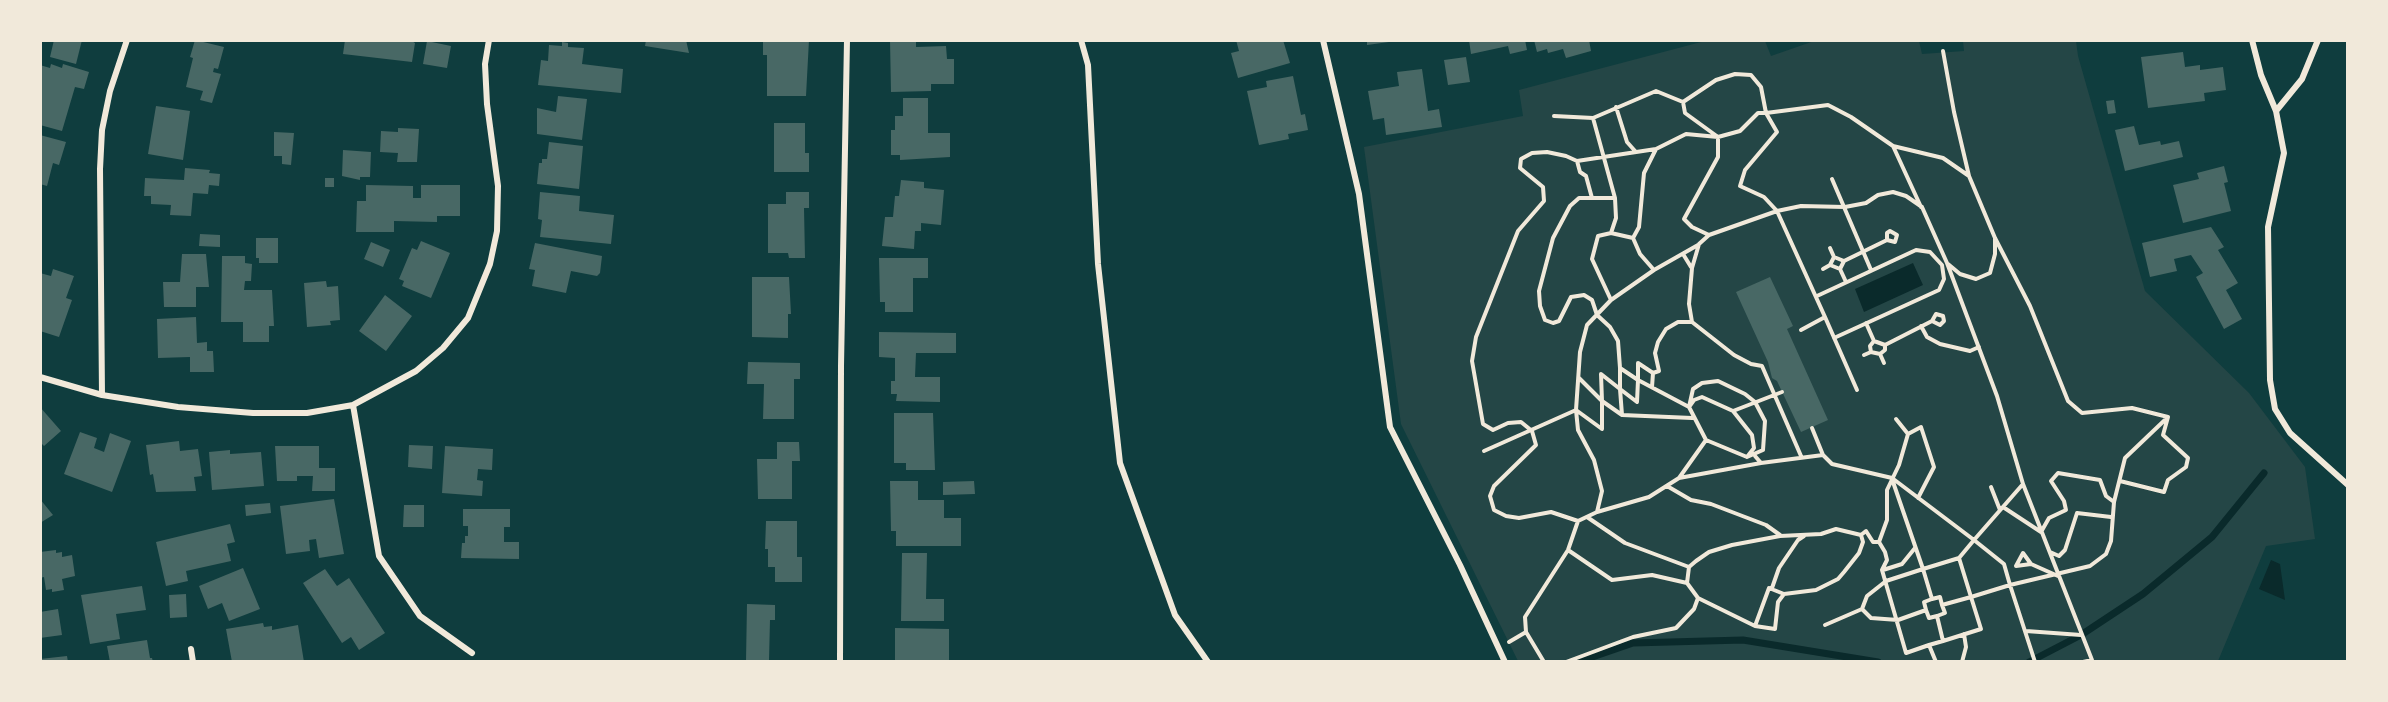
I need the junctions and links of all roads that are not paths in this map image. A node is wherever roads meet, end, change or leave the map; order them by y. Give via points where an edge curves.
1 (128, 40) edge
2 (489, 40) edge
3 (847, 40) edge
4 (1081, 40) edge
5 (1323, 40) edge
6 (2252, 40) edge
7 (2318, 40) edge
8 (2276, 111) junction
9 (40, 377) edge
10 (102, 395) junction
11 (354, 405) junction
12 (2348, 485) edge
13 (191, 649) dead end
14 (472, 653) dead end
15 (193, 662) edge
16 (840, 662) edge
17 (1208, 662) edge
18 (1505, 662) edge

1 - 10 street via 110,91 102,130
2 - 11 street via 485,64 498,186 497,231 482,286 468,318 444,348 416,371
3 - 16 street
4 - 17 street via 1088,65 1098,264 1120,463 1175,615
5 - 18 street via 1359,194 1390,427
6 - 8 street
7 - 8 street via 2302,79
8 - 12 street via 2284,153 2268,227 2270,380 2275,409 2290,433
9 - 10 street
10 - 11 street via 178,407 253,412 307,413
11 - 14 street via 379,556 420,616
13 - 15 street

